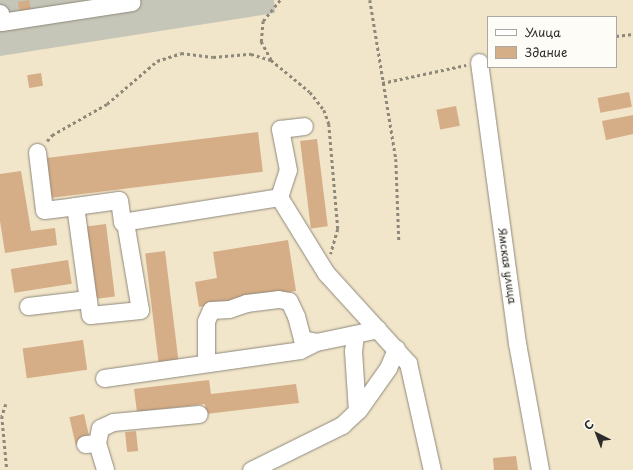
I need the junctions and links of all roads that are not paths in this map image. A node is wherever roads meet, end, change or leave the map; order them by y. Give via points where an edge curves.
1 (131, 0) edge
2 (0, 13) edge
3 (479, 62) road end
4 (304, 126) dead end
5 (37, 152) road end
6 (279, 197) junction
7 (75, 206) junction
8 (125, 222) junction
9 (88, 299) junction
10 (28, 306) dead end
11 (378, 329) junction
12 (355, 335) junction
13 (316, 342) junction
14 (396, 349) junction
15 (206, 363) junction
16 (104, 378) dead end
17 (357, 411) junction
18 (199, 414) dead end
19 (105, 470) edge
20 (251, 470) edge
21 (432, 470) edge
22 (540, 470) edge

1 - 2 lane via 1,22
3 - 22 lane, Ямская улица via 517,343
4 - 6 lane via 280,129 288,170
5 - 7 lane via 44,210
6 - 8 lane
6 - 11 lane via 326,273
7 - 8 lane via 119,200 122,222
7 - 9 lane
8 - 9 lane via 140,310 90,315
9 - 10 lane
11 - 12 lane
11 - 14 lane
12 - 13 lane
12 - 17 lane via 353,351
13 - 15 lane via 300,350
13 - 15 lane via 302,339 289,301 278,299 246,303 229,309 211,310 206,321
14 - 17 lane via 388,368
14 - 21 lane via 408,363
15 - 16 lane
17 - 20 lane via 342,425
18 - 19 lane via 113,422 100,428 91,444

